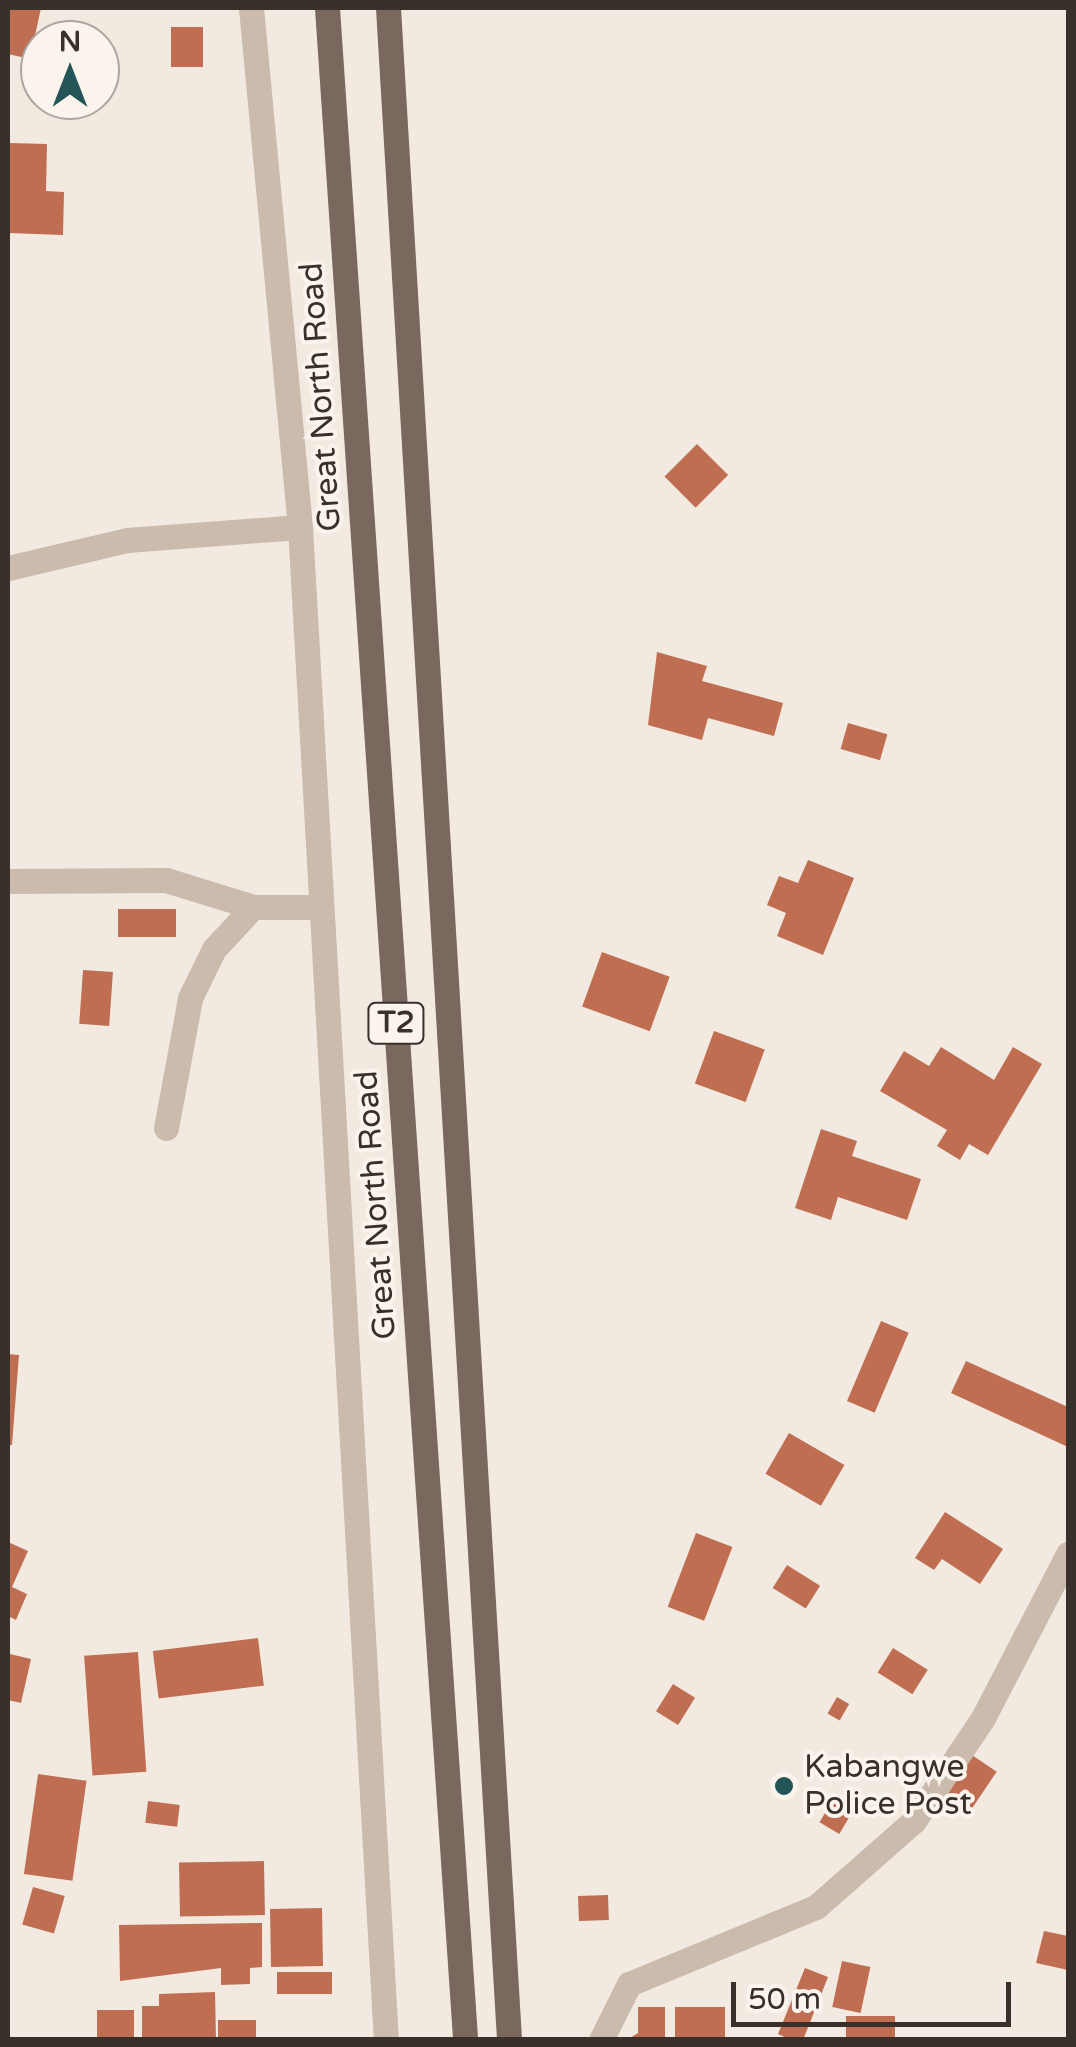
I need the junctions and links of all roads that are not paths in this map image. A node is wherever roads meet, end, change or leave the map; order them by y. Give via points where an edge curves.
1 (251, 8) edge
2 (326, 8) edge
3 (388, 8) edge
4 (300, 527) junction
5 (8, 568) edge
6 (8, 881) edge
7 (253, 907) junction
8 (317, 907) junction
9 (166, 1128) dead end
10 (1068, 1554) edge
11 (386, 2040) edge
12 (465, 2040) edge
13 (509, 2040) edge
14 (601, 2040) edge

1 - 4 street
2 - 12 main road, Great North Road / T2
3 - 13 main road, T2
4 - 5 street via 127,540
4 - 8 street
6 - 7 street via 166,880
7 - 8 street
7 - 9 street via 214,949 190,998
8 - 11 street
10 - 14 street via 983,1718 914,1822 816,1906 630,1984

